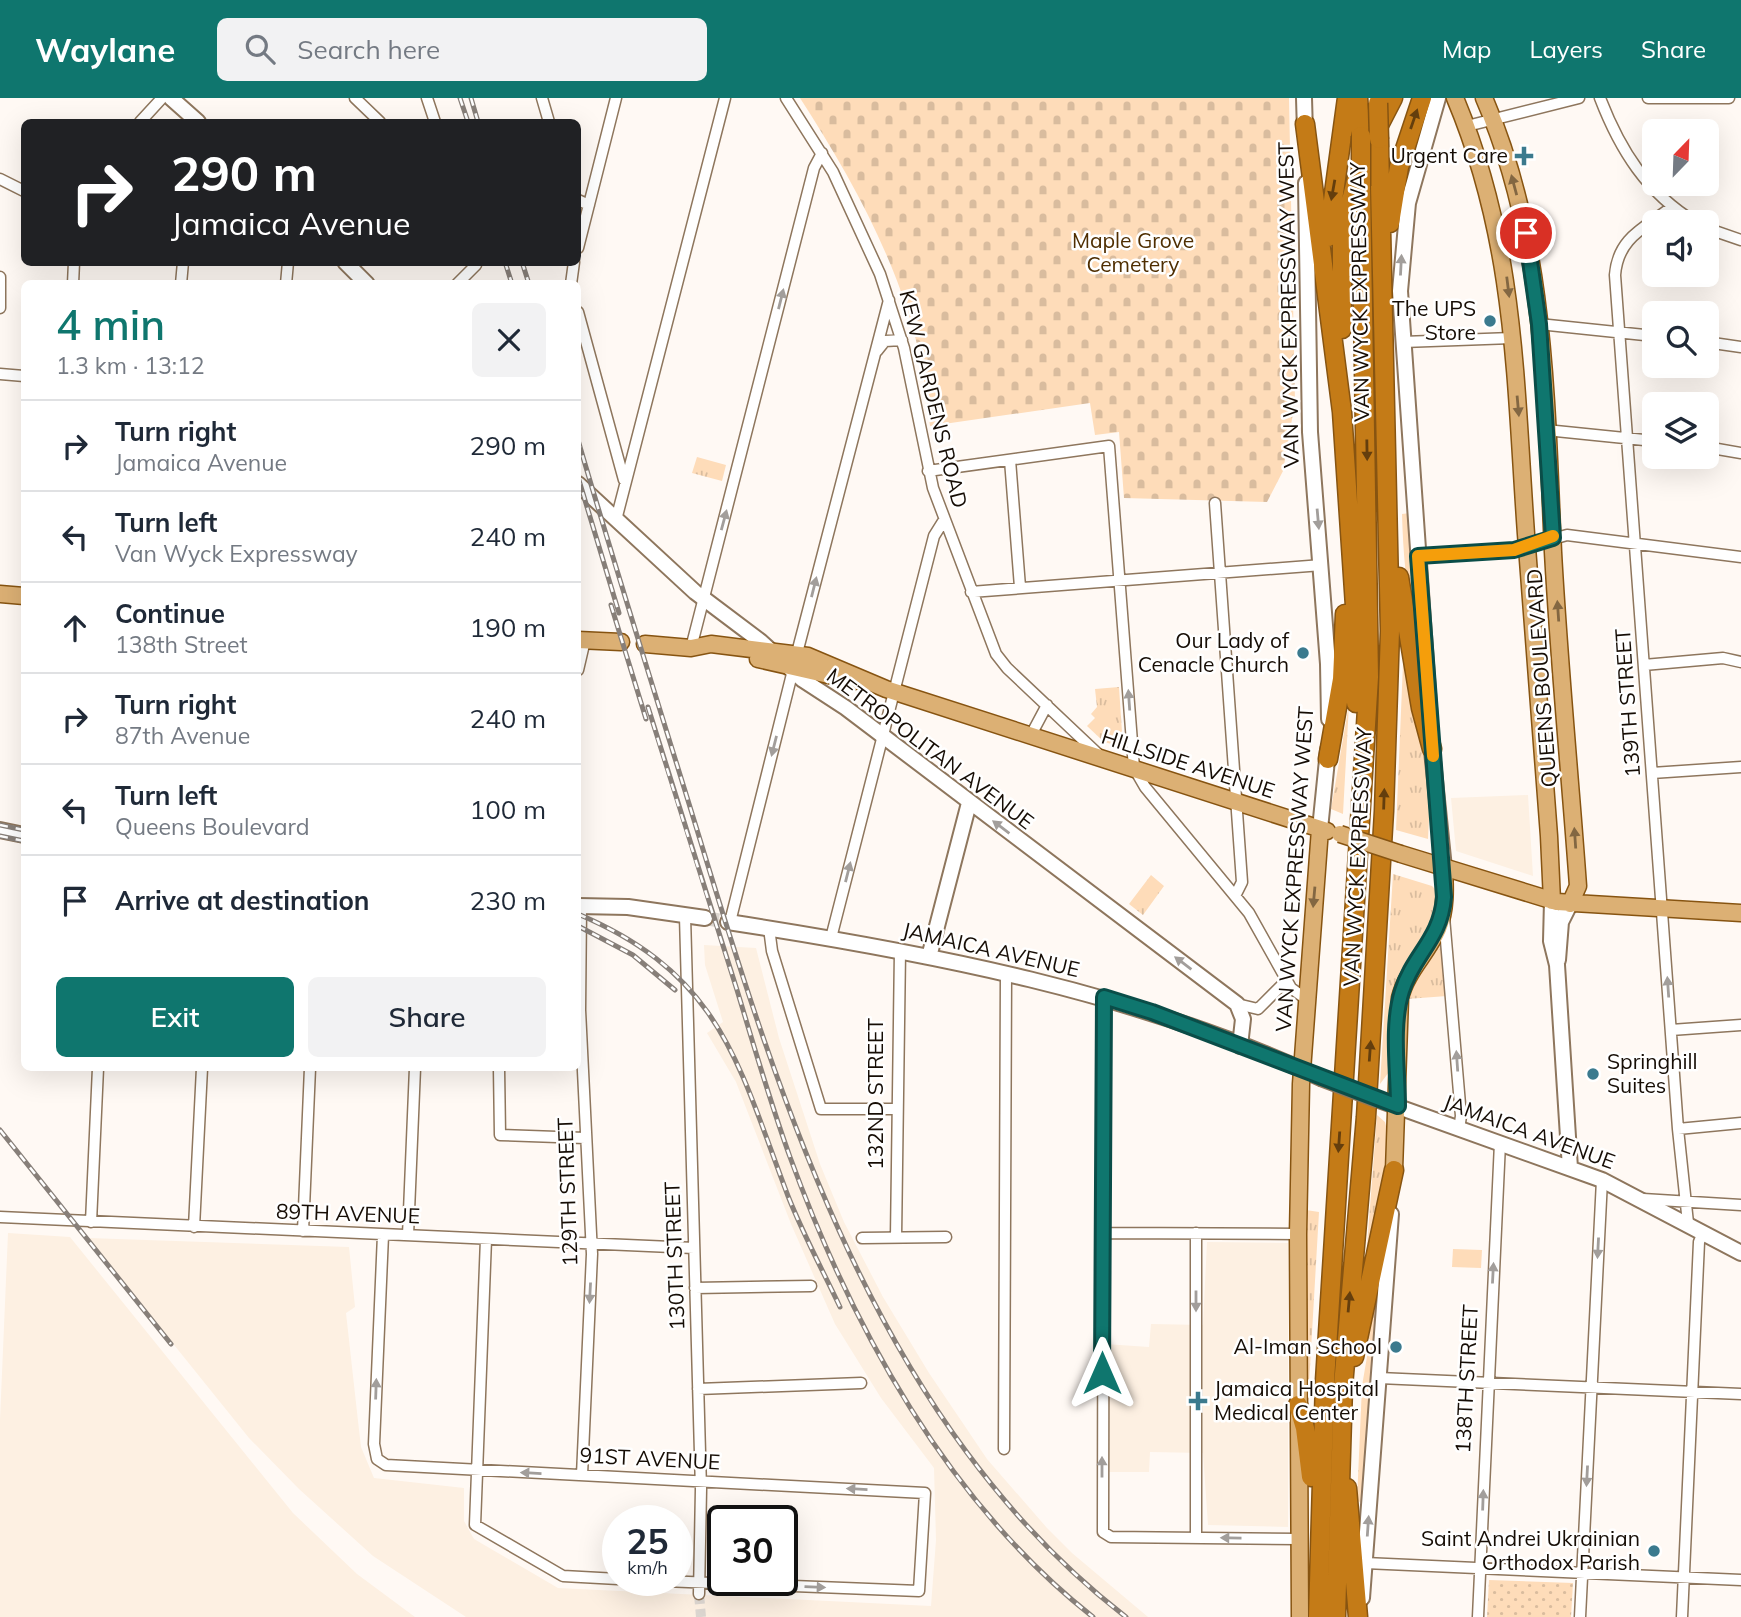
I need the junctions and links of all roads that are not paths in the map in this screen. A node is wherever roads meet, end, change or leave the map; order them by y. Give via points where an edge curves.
1 (162, 98) edge
2 (171, 98) edge
3 (355, 98) edge
4 (427, 98) edge
5 (542, 98) edge
6 (616, 98) edge
7 (724, 98) edge
8 (786, 98) edge
9 (1304, 98) edge
10 (1347, 98) edge
11 (1358, 98) edge
12 (1422, 98) edge
13 (1438, 98) edge
14 (1455, 98) edge
15 (1484, 98) edge
16 (1579, 98) edge
17 (1600, 98) edge
18 (1648, 98) edge
19 (1729, 98) edge
20 (1689, 99) edge
21 (1383, 100) edge
22 (1493, 118) junction
23 (143, 119) edge
24 (195, 119) edge
25 (377, 119) edge
26 (434, 119) edge
27 (548, 119) edge
28 (1306, 124) junction
29 (1467, 126) junction
30 (822, 153) junction
31 (0, 179) edge
32 (21, 190) edge
33 (581, 201) edge
34 (589, 205) junction
35 (1672, 207) junction
36 (1677, 210) edge
37 (1719, 232) edge
38 (581, 236) edge
39 (1741, 240) edge
40 (349, 266) edge
41 (475, 266) edge
42 (0, 277) edge
43 (363, 280) edge
44 (461, 280) edge
45 (1382, 282) junction
46 (889, 300) junction
47 (1329, 303) junction
48 (0, 308) edge
49 (581, 323) edge
50 (1539, 324) junction
51 (1619, 331) junction
52 (1642, 334) edge
53 (1512, 338) junction
54 (902, 340) junction
55 (1403, 342) junction
56 (1719, 344) edge
57 (1741, 348) edge
58 (875, 354) junction
59 (0, 374) edge
60 (21, 376) edge
61 (1342, 412) junction
62 (1546, 430) junction
63 (1627, 438) junction
64 (1642, 440) edge
65 (1719, 449) edge
66 (1741, 453) edge
67 (1010, 460) junction
68 (928, 471) junction
69 (624, 481) junction
70 (581, 487) edge
71 (1387, 500) junction
72 (1215, 503) dead end
73 (616, 520) junction
74 (944, 520) junction
75 (1348, 533) junction
76 (1553, 538) junction
77 (1635, 545) junction
78 (1527, 547) junction
79 (1418, 556) junction
80 (1741, 557) edge
81 (1322, 565) junction
82 (1220, 573) junction
83 (1119, 580) junction
84 (1020, 587) junction
85 (971, 592) junction
86 (0, 594) edge
87 (21, 596) edge
88 (703, 598) junction
89 (581, 640) edge
90 (621, 642) dead end
91 (645, 644) dead end
92 (691, 648) junction
93 (770, 650) junction
94 (791, 662) junction
95 (1741, 662) edge
96 (1644, 665) junction
97 (830, 676) junction
98 (872, 683) junction
99 (895, 692) junction
100 (1046, 705) junction
101 (846, 708) junction
102 (1031, 735) junction
103 (883, 737) junction
104 (1432, 749) junction
105 (1101, 758) junction
106 (1328, 759) junction
107 (1134, 768) junction
108 (1741, 768) edge
109 (1652, 773) junction
110 (1237, 802) junction
111 (969, 803) junction
112 (1361, 805) junction
113 (1320, 829) junction
114 (0, 830) edge
115 (21, 834) edge
116 (1444, 868) junction
117 (1236, 896) junction
118 (1552, 901) junction
119 (1570, 904) junction
120 (581, 906) edge
121 (1662, 909) junction
122 (1443, 912) junction
123 (1741, 913) edge
124 (685, 916) junction
125 (705, 918) tunnel mouth
126 (729, 922) joint
127 (769, 928) junction
128 (831, 938) junction
129 (900, 951) junction
130 (929, 957) junction
131 (1557, 965) junction
132 (1006, 974) junction
133 (1287, 980) junction
134 (1104, 997) junction
135 (1306, 999) junction
136 (1237, 1004) junction
137 (1741, 1025) edge
138 (1671, 1030) junction
139 (1240, 1046) junction
140 (581, 1053) edge
141 (1302, 1070) junction
142 (98, 1071) edge
143 (202, 1071) edge
144 (310, 1071) edge
145 (415, 1071) edge
146 (499, 1071) edge
147 (1398, 1106) junction
148 (897, 1109) junction
149 (1741, 1123) edge
150 (1460, 1129) junction
151 (1678, 1129) junction
152 (585, 1138) junction
153 (1500, 1143) junction
154 (1570, 1168) junction
155 (1394, 1170) junction
156 (1602, 1180) junction
157 (1642, 1199) junction
158 (1686, 1201) junction
159 (1741, 1205) edge
160 (0, 1217) edge
161 (91, 1222) junction
162 (1688, 1223) junction
163 (194, 1227) junction
164 (303, 1231) junction
165 (1703, 1232) junction
166 (1103, 1233) junction
167 (1196, 1233) junction
168 (1298, 1234) junction
169 (383, 1235) junction
170 (408, 1235) junction
171 (896, 1237) junction
172 (946, 1237) dead end
173 (862, 1238) dead end
174 (486, 1239) junction
175 (592, 1242) junction
176 (694, 1248) junction
177 (1741, 1253) edge
178 (811, 1286) dead end
179 (695, 1288) junction
180 (1379, 1378) junction
181 (861, 1382) dead end
182 (1488, 1383) junction
183 (698, 1388) junction
184 (1590, 1388) junction
185 (1692, 1392) junction
186 (1741, 1394) edge
187 (1298, 1405) junction
188 (1342, 1419) junction
189 (1004, 1450) dead end
190 (1340, 1451) junction
191 (479, 1470) junction
192 (582, 1475) junction
193 (701, 1481) junction
194 (1196, 1538) junction
195 (1299, 1539) junction
196 (1319, 1542) junction
197 (1365, 1563) junction
198 (1480, 1568) junction
199 (1582, 1573) junction
200 (1684, 1577) junction
201 (602, 1578) edge
202 (1741, 1580) edge
203 (693, 1583) edge
204 (698, 1583) junction
205 (699, 1594) tunnel mouth
206 (1300, 1617) edge
207 (1318, 1617) edge
208 (1336, 1617) edge
209 (1359, 1617) edge
210 (1478, 1617) edge
211 (1580, 1617) edge
212 (1682, 1617) edge

1 - 23 street
2 - 24 main road
3 - 25 street
4 - 26 street
5 - 27 street
6 - 34 street
7 - 69 street
8 - 30 street, KEW GARDENS ROAD
9 - 28 main road
10 -> 47 highway via 1329,217
11 -> 112 highway, VAN WYCK EXPRESSWAY, bridge via 1369,612
45 -> 12 highway via 1395,185
55 -> 13 main road via 1400,290 1405,223 1419,156
14 - 29 main road, QUEENS BOULEVARD
15 - 22 main road, QUEENS BOULEVARD
16 - 22 street
17 - 35 street via 1622,149
18 - 20 street
19 - 20 street
21 - 45 highway, VAN WYCK EXPRESSWAY, bridge via 1379,139
21 - 61 highway via 1344,223
22 - 29 street
50 -> 22 main road, QUEENS BOULEVARD via 1521,208
28 - 47 highway
28 -> 81 main road, VAN WYCK EXPRESSWAY WEST via 1310,432
29 -> 53 main road, QUEENS BOULEVARD via 1499,233
30 - 46 street, KEW GARDENS ROAD via 871,251
88 -> 30 street via 814,169
31 - 32 street
33 - 34 street
34 - 38 street
35 - 36 street
35 - 51 street, 139TH STREET via 1631,235 1620,249 1615,275
37 - 39 street
40 - 43 main road
41 - 44 street
42 - 48 street
45 - 71 highway, VAN WYCK EXPRESSWAY
46 - 54 street, KEW GARDENS ROAD
46 - 58 street
47 - 61 highway
49 - 69 street
50 - 51 street
50 - 62 main road, QUEENS BOULEVARD
51 - 52 street
51 - 63 street, 139TH STREET
53 - 55 street
53 -> 78 main road, QUEENS BOULEVARD
54 - 58 street via 885,341
54 - 68 street, KEW GARDENS ROAD
55 - 79 main road
56 - 57 street
94 -> 58 street
59 - 60 street
61 - 75 highway
62 - 63 street
62 - 76 main road, QUEENS BOULEVARD
63 - 64 street
63 - 77 street, 139TH STREET
65 - 66 street
67 - 68 street
67 - 83 street via 1109,446
67 - 84 street
68 - 74 street, KEW GARDENS ROAD
69 - 73 street
70 - 73 main road
71 - 104 highway
188 -> 71 highway, VAN WYCK EXPRESSWAY via 1384,811 1390,631
72 - 82 street
73 - 88 main road
74 - 85 street, KEW GARDENS ROAD
74 - 99 street via 934,536
75 - 106 highway via 1342,679
75 - 112 highway via 1355,583
76 - 77 street via 1574,535
76 - 78 street
119 -> 76 main road, QUEENS BOULEVARD via 1578,886
77 - 80 street
77 - 96 street, 139TH STREET
78 - 79 street
78 - 118 main road, QUEENS BOULEVARD
79 - 104 main road
81 - 82 street
81 - 106 main road, VAN WYCK EXPRESSWAY WEST via 1329,676
82 - 83 street
82 - 110 street
83 - 84 street
107 -> 83 street
84 - 85 street
85 - 100 street, KEW GARDENS ROAD via 999,659
86 - 87 main road
88 - 92 street
88 - 93 main road
89 - 90 main road
91 - 92 main road, HILLSIDE AVENUE
92 - 93 main road, HILLSIDE AVENUE via 711,644
92 - 94 main road, HILLSIDE AVENUE via 710,655
93 - 94 main road, HILLSIDE AVENUE
94 - 97 main road, HILLSIDE AVENUE
94 - 98 main road, HILLSIDE AVENUE via 849,671
94 - 101 main road, METROPOLITAN AVENUE
94 -> 126 street
95 - 96 street via 1723,658
96 - 109 street, 139TH STREET
97 - 98 main road, HILLSIDE AVENUE
97 - 101 main road via 828,690
98 - 99 main road, HILLSIDE AVENUE
99 - 102 main road, HILLSIDE AVENUE
99 - 103 street
100 - 102 street
100 - 105 street, KEW GARDENS ROAD
101 - 103 main road, METROPOLITAN AVENUE
102 - 105 main road, HILLSIDE AVENUE
103 - 111 main road, METROPOLITAN AVENUE
128 -> 103 street
104 - 116 main road
105 - 107 main road, HILLSIDE AVENUE
106 - 113 main road, VAN WYCK EXPRESSWAY WEST
107 - 110 main road, HILLSIDE AVENUE
107 - 117 street
108 - 109 street
109 - 121 street, 139TH STREET
110 - 113 main road, HILLSIDE AVENUE
110 - 117 street via 1242,882
111 - 130 main road
136 -> 111 main road, METROPOLITAN AVENUE
112 -> 196 highway, VAN WYCK EXPRESSWAY via 1325,1370
113 - 116 main road, HILLSIDE AVENUE, bridge
113 -> 135 main road, VAN WYCK EXPRESSWAY WEST
114 - 115 main road
116 - 118 main road, HILLSIDE AVENUE
116 - 122 main road
117 - 133 street
118 - 119 main road, HILLSIDE AVENUE
118 - 131 main road, QUEENS BOULEVARD via 1551,941
119 - 121 main road, HILLSIDE AVENUE
119 - 131 main road, QUEENS BOULEVARD via 1561,922
120 - 124 main road via 628,907
121 - 123 main road, HILLSIDE AVENUE
138 -> 121 street, 139TH STREET
122 - 147 main road via 1434,937 1401,993 1396,1048
150 -> 122 street
124 - 125 main road
124 - 176 street, 130TH STREET
126 - 127 main road, JAMAICA AVENUE
127 - 128 main road, JAMAICA AVENUE
127 - 148 street via 821,1109
128 - 129 main road, JAMAICA AVENUE
129 - 130 main road, JAMAICA AVENUE
129 - 148 street, 132ND STREET
130 - 132 main road, JAMAICA AVENUE
131 - 154 main road, QUEENS BOULEVARD
132 - 134 main road, JAMAICA AVENUE
132 - 189 street
133 - 135 street
133 - 136 street via 1258,1009
134 - 139 main road, JAMAICA AVENUE
134 - 166 street
135 - 141 main road, VAN WYCK EXPRESSWAY WEST
136 - 139 main road via 1243,1018
137 - 138 street
138 - 151 street, 139TH STREET
139 - 141 main road, JAMAICA AVENUE
140 - 152 street, 129TH STREET
141 - 147 main road, JAMAICA AVENUE, bridge
141 - 168 main road, VAN WYCK EXPRESSWAY WEST
142 - 161 street
143 - 163 street
144 - 164 street
145 - 170 street
146 - 152 street via 500,1135
147 - 150 main road, JAMAICA AVENUE
147 - 155 main road
148 - 171 street, 132ND STREET
149 - 151 street
150 - 153 main road, JAMAICA AVENUE
151 - 158 street, 139TH STREET
152 - 175 street, 129TH STREET
153 - 154 main road, JAMAICA AVENUE
182 -> 153 street, 138TH STREET
154 - 156 main road, JAMAICA AVENUE
155 - 180 main road
155 - 188 highway
156 - 157 main road, JAMAICA AVENUE
156 -> 184 street
157 - 158 street
157 - 162 main road, JAMAICA AVENUE
158 - 159 street
158 - 162 street, 139TH STREET
160 - 161 street, 89TH AVENUE
161 - 163 street, 89TH AVENUE
162 - 165 main road, JAMAICA AVENUE
163 - 164 street, 89TH AVENUE
164 - 169 street, 89TH AVENUE
165 - 177 main road, JAMAICA AVENUE
165 - 185 street
166 - 167 street
194 -> 166 street via 1105,1535
167 - 168 street
167 -> 194 street
168 - 187 main road, VAN WYCK EXPRESSWAY WEST
169 - 170 street, 89TH AVENUE
191 -> 169 street, 91ST AVENUE via 390,1466 376,1457
170 - 174 street, 89TH AVENUE
171 - 172 street
171 - 173 street
174 - 175 street, 89TH AVENUE
174 - 191 street
175 - 176 street, 89TH AVENUE
175 -> 192 street, 129TH STREET
176 - 179 street, 130TH STREET
178 - 179 street
179 - 183 street, 130TH STREET
180 - 182 street
197 -> 180 main road
181 - 183 street
182 - 184 street
198 -> 182 street, 138TH STREET
183 - 193 street, 130TH STREET
184 - 185 street
184 -> 199 street
185 - 186 street
185 - 200 street
187 - 195 main road, VAN WYCK EXPRESSWAY WEST
187 - 196 highway
188 - 190 highway, VAN WYCK EXPRESSWAY
190 - 208 highway, VAN WYCK EXPRESSWAY
190 - 209 highway via 1349,1497
192 -> 191 street, 91ST AVENUE
191 - 201 street via 475,1525 563,1576
192 - 193 street, 91ST AVENUE
193 - 204 street, 130TH STREET
204 -> 193 street, 91ST AVENUE via 919,1591 925,1493
195 -> 194 street
195 - 206 main road
196 - 207 highway, VAN WYCK EXPRESSWAY
197 - 198 street
197 - 209 main road
198 - 199 street
198 - 210 street, 138TH STREET
199 - 200 street
199 - 211 street
200 - 202 street
200 - 212 street
203 - 204 street
204 - 205 street, 130TH STREET

